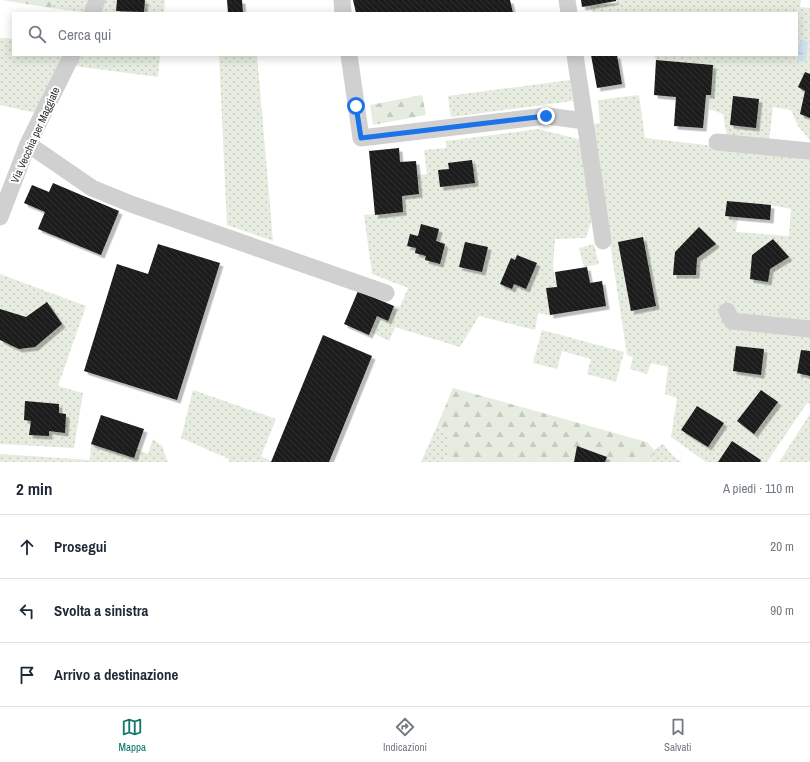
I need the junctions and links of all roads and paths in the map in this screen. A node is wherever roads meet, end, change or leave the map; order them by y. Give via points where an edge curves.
1 (97, 0) edge
2 (342, 0) edge
3 (567, 0) edge
4 (92, 12) edge
5 (343, 12) edge
6 (569, 12) edge
7 (72, 56) edge
8 (349, 56) edge
9 (575, 56) edge
10 (585, 122) junction
11 (717, 142) dead end
12 (28, 144) junction
13 (810, 151) edge
14 (0, 217) edge
15 (603, 241) dead end
16 (386, 292) dead end
17 (726, 311) dead end
18 (810, 329) edge

1 - 4 street
2 - 5 street
3 - 6 street
7 - 12 street, Via Vecchia per Maggiate
8 - 10 street via 361,138 546,116
9 - 10 street
10 - 15 street
11 - 13 street
12 - 14 street, Via Vecchia per Maggiate
12 - 16 street via 92,188
17 - 18 street via 732,321

